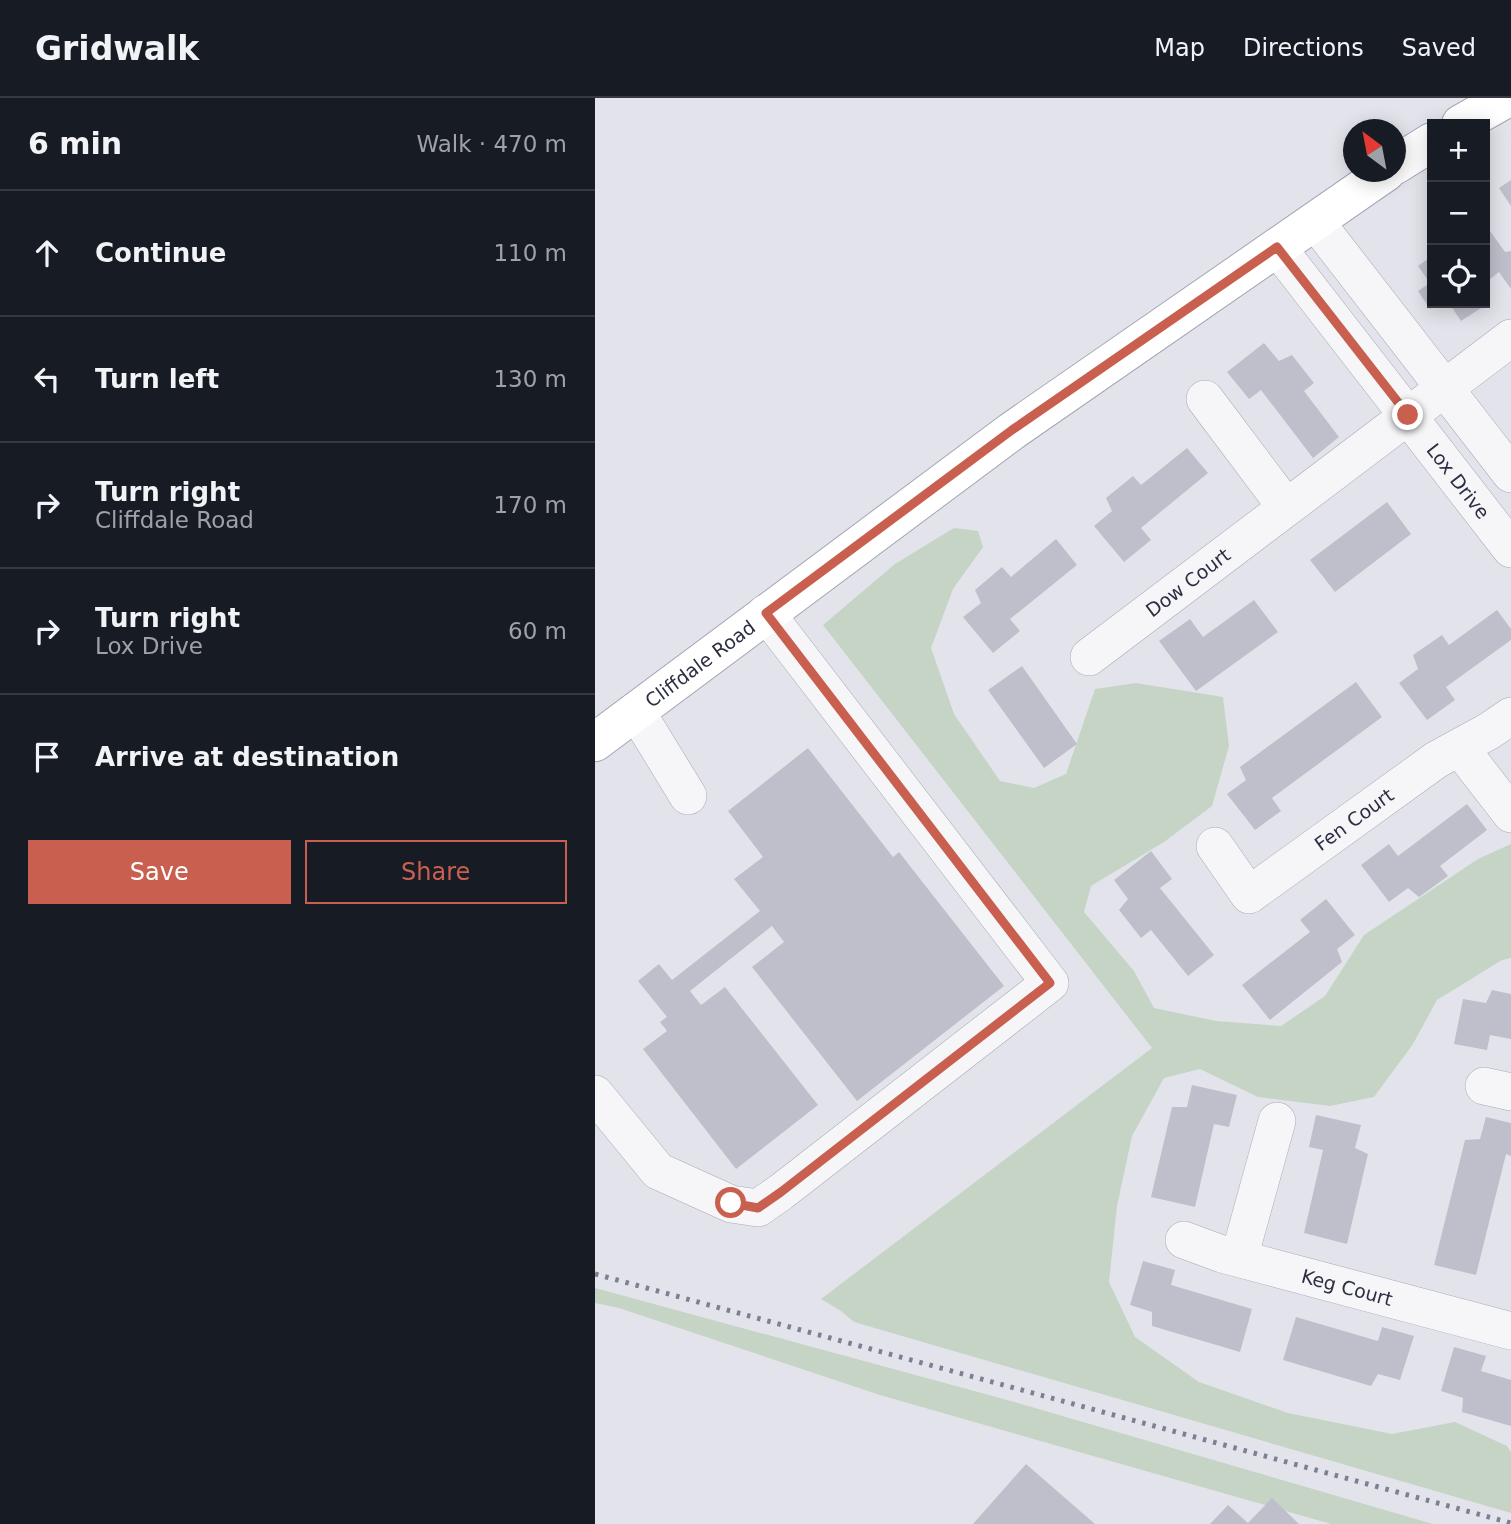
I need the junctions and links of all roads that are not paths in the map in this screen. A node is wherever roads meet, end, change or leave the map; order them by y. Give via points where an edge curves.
1 (1507, 98) edge
2 (1470, 119) edge
3 (1427, 145) edge
4 (1406, 158) edge
5 (1371, 182) edge
6 (1315, 220) junction
7 (1277, 247) junction
8 (1511, 338) edge
9 (1445, 388) junction
10 (1205, 399) dead end
11 (1408, 415) junction
12 (1511, 474) edge
13 (1286, 508) junction
14 (1511, 549) edge
15 (766, 613) junction
16 (1089, 657) dead end
17 (636, 711) junction
18 (1511, 716) edge
19 (595, 742) edge
20 (1459, 748) junction
21 (688, 796) dead end
22 (1511, 814) edge
23 (1215, 846) dead end
24 (595, 1094) edge
25 (1277, 1121) dead end
26 (1184, 1240) dead end
27 (1240, 1258) junction
28 (1511, 1331) edge

1 - 2 main road
3 - 4 main road
5 - 6 main road, Cliffdale Road
6 - 7 main road, Cliffdale Road
6 - 9 street
7 - 11 street, Lox Drive
7 - 15 main road, Cliffdale Road via 1012,430
8 - 9 street, Dow Court
9 - 11 street, Dow Court
9 - 12 street
10 - 13 street
11 - 13 street, Dow Court
11 - 14 street, Lox Drive
13 - 16 street, Dow Court
15 - 17 main road, Cliffdale Road
15 - 24 street via 1050,983 758,1208 731,1203 658,1171
17 - 19 main road, Cliffdale Road
17 - 21 street
18 - 20 street, Fen Court
20 - 22 street
20 - 23 street, Fen Court via 1249,895
25 - 27 street
26 - 27 street, Keg Court
27 - 28 street, Keg Court

